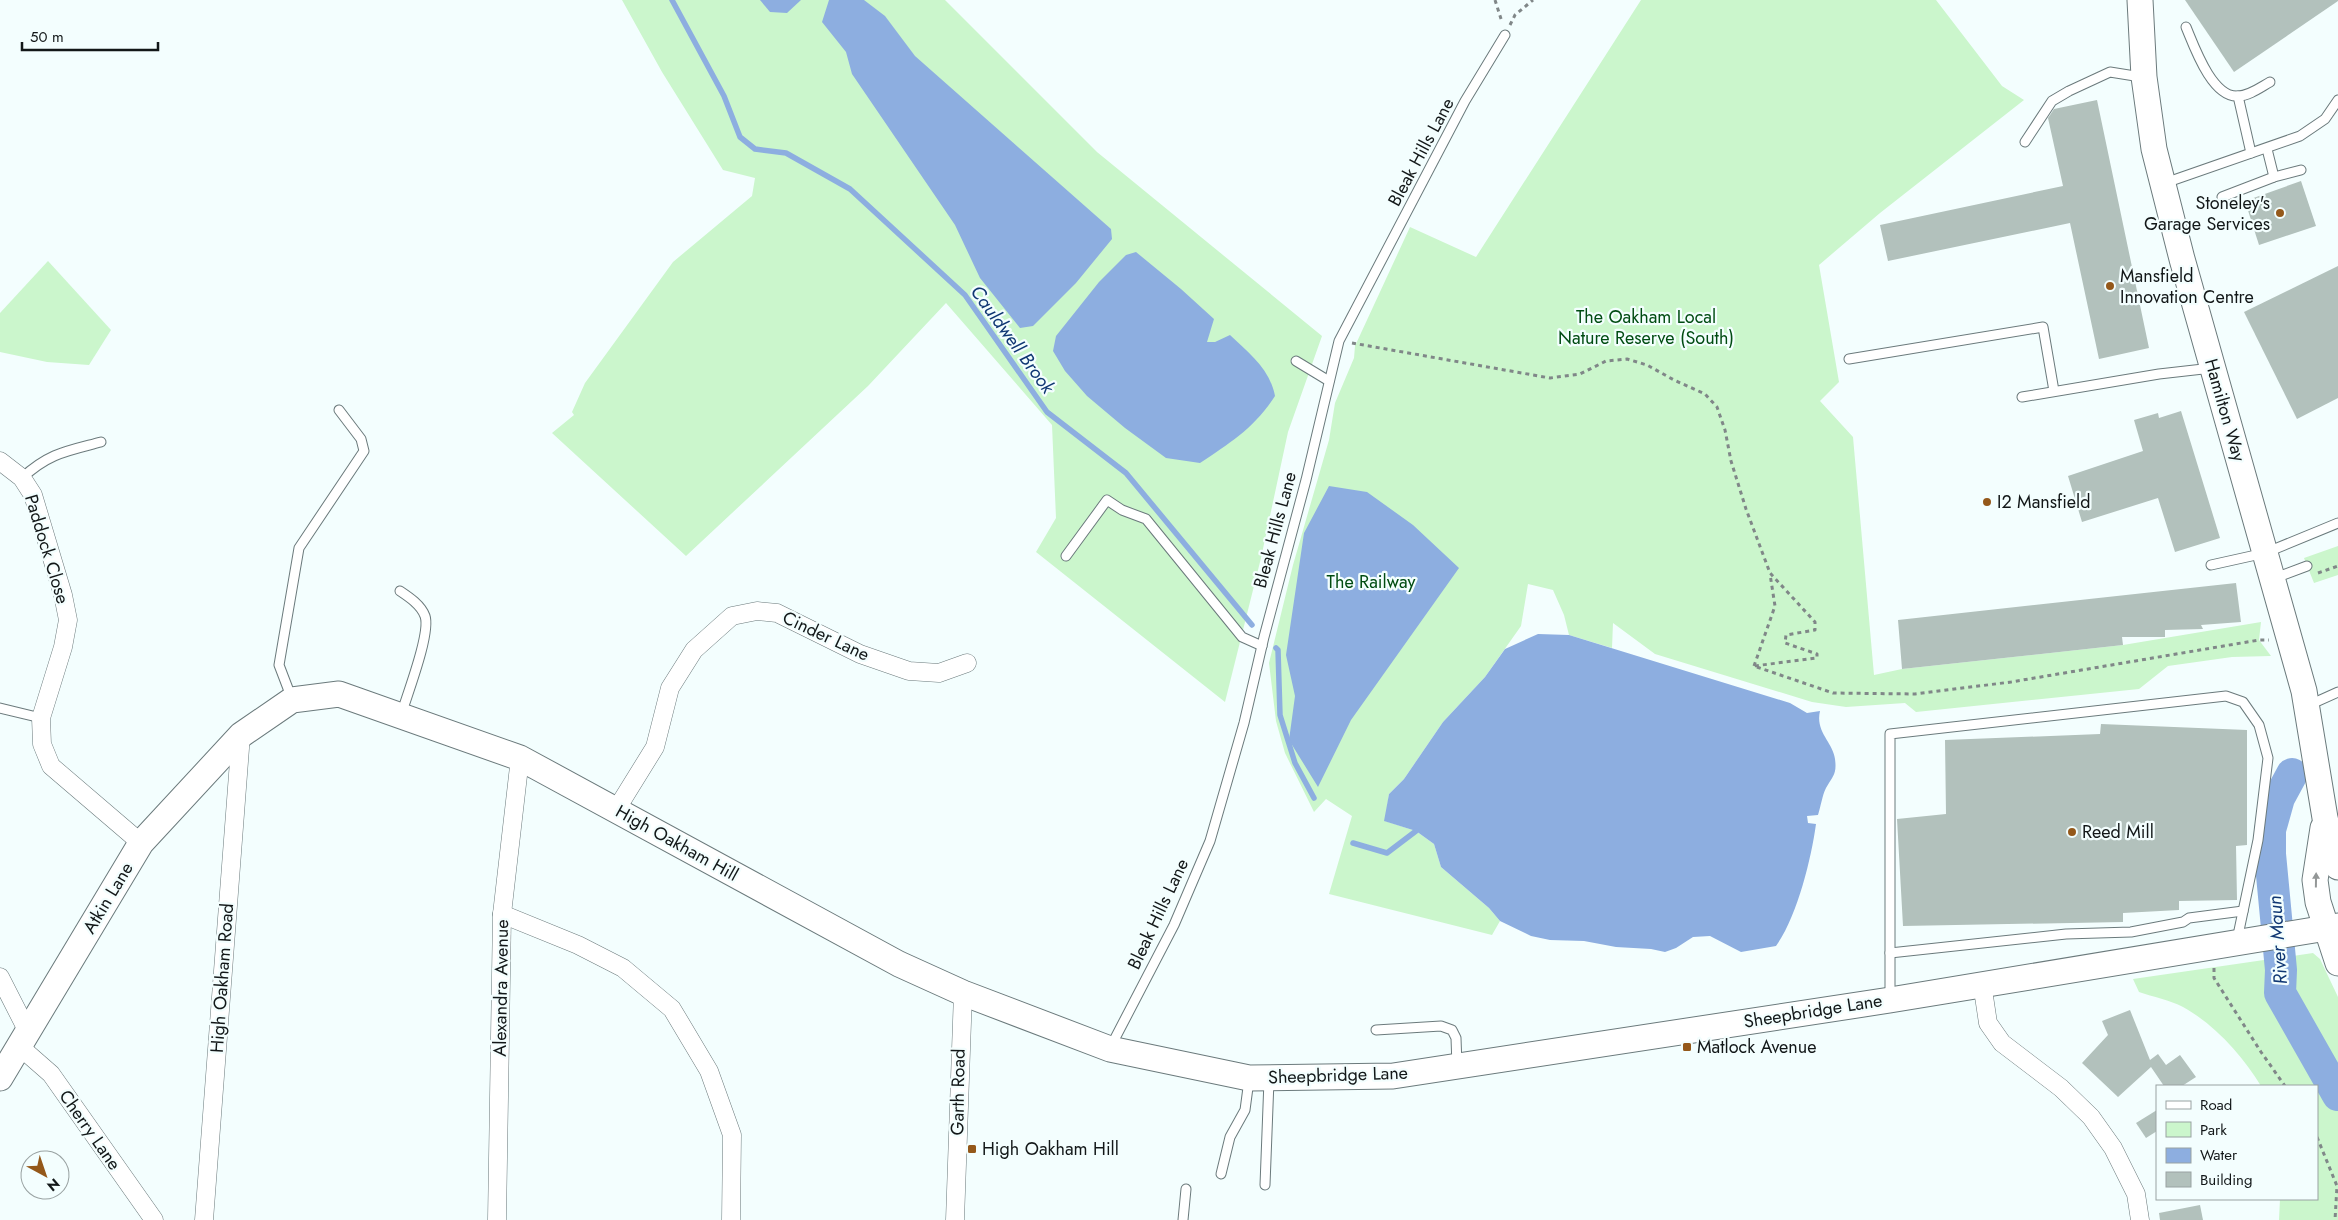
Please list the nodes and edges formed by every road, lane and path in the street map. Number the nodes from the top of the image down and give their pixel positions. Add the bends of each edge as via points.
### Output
1 (1495, 0) edge
2 (1533, 0) edge
3 (2140, 0) edge
4 (2186, 28) dead end
5 (1506, 35) junction
6 (2144, 77) junction
7 (2270, 82) dead end
8 (2238, 96) junction
9 (2338, 100) edge
10 (2025, 142) dead end
11 (2267, 149) junction
12 (2251, 153) junction
13 (2301, 170) dead end
14 (2274, 177) junction
15 (2162, 184) junction
16 (2222, 197) dead end
17 (1339, 341) junction
18 (1849, 359) dead end
19 (1296, 361) dead end
20 (2213, 368) junction
21 (1329, 380) junction
22 (2054, 391) junction
23 (2022, 397) dead end
24 (339, 410) dead end
25 (101, 442) dead end
26 (0, 461) edge
27 (22, 478) junction
28 (2338, 523) edge
29 (2265, 554) junction
30 (1066, 556) dead end
31 (2211, 565) dead end
32 (2307, 566) dead end
33 (1770, 573) junction
34 (2272, 579) junction
35 (400, 591) dead end
36 (2290, 642) junction
37 (1262, 646) junction
38 (967, 664) dead end
39 (1754, 666) junction
40 (2338, 692) edge
41 (292, 700) junction
42 (2307, 706) junction
43 (0, 708) edge
44 (401, 715) junction
45 (41, 718) junction
46 (241, 735) junction
47 (520, 758) junction
48 (616, 810) junction
49 (2325, 818) junction
50 (141, 843) junction
51 (2338, 867) edge
52 (2243, 911) junction
53 (502, 914) junction
54 (2332, 926) edge
55 (2237, 941) junction
56 (1890, 953) junction
57 (2338, 963) edge
58 (0, 976) edge
59 (1982, 983) junction
60 (963, 993) junction
61 (1890, 1000) junction
62 (1376, 1030) dead end
63 (24, 1039) junction
64 (1110, 1049) junction
65 (1457, 1066) junction
66 (0, 1078) edge
67 (1259, 1078) junction
68 (2284, 1085) edge
69 (2318, 1139) edge
70 (1221, 1174) dead end
71 (1265, 1185) dead end
72 (1186, 1190) dead end
73 (154, 1220) edge
74 (204, 1220) edge
75 (497, 1220) edge
76 (731, 1220) edge
77 (955, 1220) edge
78 (1183, 1220) edge
79 (2140, 1220) edge
80 (2335, 1220) edge

1 - 5 path
2 - 5 path via 1515,15
3 - 6 street, Hamilton Way
4 - 8 lane via 2216,86 2227,95
5 - 17 lane, Bleak Hills Lane via 1465,101
6 - 10 lane via 2110,72 2052,101
6 - 15 street, Hamilton Way
7 - 8 lane
8 - 12 lane
9 - 11 lane via 2325,119 2300,136
11 - 12 lane
11 - 14 lane
12 - 15 lane
13 - 14 lane
14 - 16 lane
15 - 20 street, Hamilton Way
17 - 21 lane, Bleak Hills Lane
17 - 33 path via 1550,378 1580,374 1606,361 1627,359 1647,365 1705,394 1717,407 1723,422 1746,510
18 - 22 lane via 2043,327
19 - 21 lane
20 - 22 lane
20 - 29 street, Hamilton Way
21 - 37 lane, Bleak Hills Lane
22 - 23 lane
24 - 41 lane via 361,439 364,451 299,548 279,665
25 - 27 lane via 50,456
26 - 27 street, Paddock Close
27 - 45 street, Paddock Close via 33,494 68,620 64,647
28 - 29 lane
29 - 31 lane
29 - 34 street, Hamilton Way
30 - 37 lane via 1107,500 1146,519 1242,637
32 - 34 lane
33 - 39 path via 1775,606
33 - 39 path via 1815,622 1814,630 1786,635 1786,643 1817,654 1817,658
34 - 36 street, Hamilton Way
35 - 44 lane via 418,606 426,618 424,640
36 - 39 path via 2259,640 2011,682 1916,694 1833,693
36 - 42 street, Hamilton Way
37 - 64 lane, Bleak Hills Lane via 1244,724 1210,842 1174,925
38 - 48 street, Cinder Lane via 939,673 909,671 860,654 777,613 758,611 732,616 694,650 670,688 656,747
40 - 42 lane
41 - 44 street, High Oakham Hill via 339,694
41 - 46 street, High Oakham Hill
42 - 49 street, Hamilton Way
43 - 45 lane
44 - 47 street, High Oakham Hill
45 - 50 street, Paddock Close via 42,744 51,766
46 - 50 street, Atkin Lane
46 - 74 street, High Oakham Road
47 - 48 street, High Oakham Hill
47 - 53 street, Alexandra Avenue
48 - 60 street, High Oakham Hill via 899,964
49 - 51 street, Hamilton Way
54 -> 49 street, Hamilton Way via 2318,902 2315,880
50 - 63 street, Atkin Lane
52 - 55 lane
52 - 56 lane via 2189,918 2131,932 2066,934
52 - 56 lane via 2258,840 2268,758 2260,725 2243,702 2226,696 1890,734
53 - 75 street, Alexandra Avenue
53 - 76 street via 578,945 623,968 672,1009 709,1071 732,1135
54 - 55 street, Sheepbridge Lane
54 - 57 street, Hamilton Way
55 - 59 street, Sheepbridge Lane
55 - 68 path via 2214,978
56 - 61 lane
58 - 63 street
59 - 61 street, Sheepbridge Lane
59 - 79 street via 1988,1023 2002,1043 2061,1088 2091,1117 2113,1148 2136,1194
60 - 64 street, High Oakham Hill
60 - 77 street, Garth Road
61 - 65 street, Sheepbridge Lane
62 - 65 lane via 1442,1026 1452,1030 1456,1038
63 - 66 street, Atkin Lane
63 - 73 street, Cherry Lane
64 - 67 street, Sheepbridge Lane
65 - 67 street, Sheepbridge Lane via 1393,1076
67 - 70 lane via 1230,1138
67 - 71 lane
69 - 80 path via 2337,1186
72 - 78 lane

